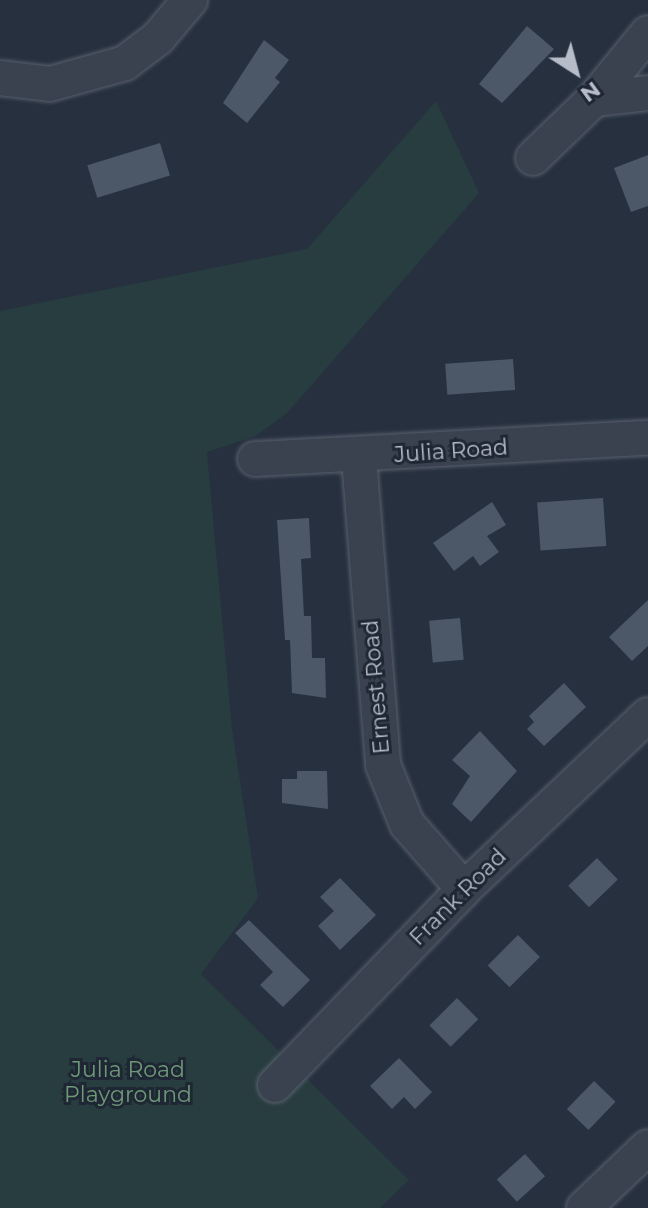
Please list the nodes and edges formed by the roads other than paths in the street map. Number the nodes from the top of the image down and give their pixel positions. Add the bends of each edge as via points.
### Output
1 (190, 0) edge
2 (648, 33) edge
3 (0, 78) edge
4 (648, 93) edge
5 (594, 99) junction
6 (533, 158) dead end
7 (648, 438) edge
8 (359, 458) junction
9 (255, 459) dead end
10 (648, 715) edge
11 (464, 889) junction
12 (275, 1085) dead end
13 (648, 1147) edge
14 (584, 1208) edge

1 - 3 street via 158,38 125,63 50,84
2 - 5 street
4 - 5 street
5 - 6 street
7 - 8 street, Julia Road
8 - 9 street, Julia Road
8 - 11 street, Ernest Road via 383,765 407,824
10 - 11 street, Frank Road
11 - 12 street, Frank Road
13 - 14 street

